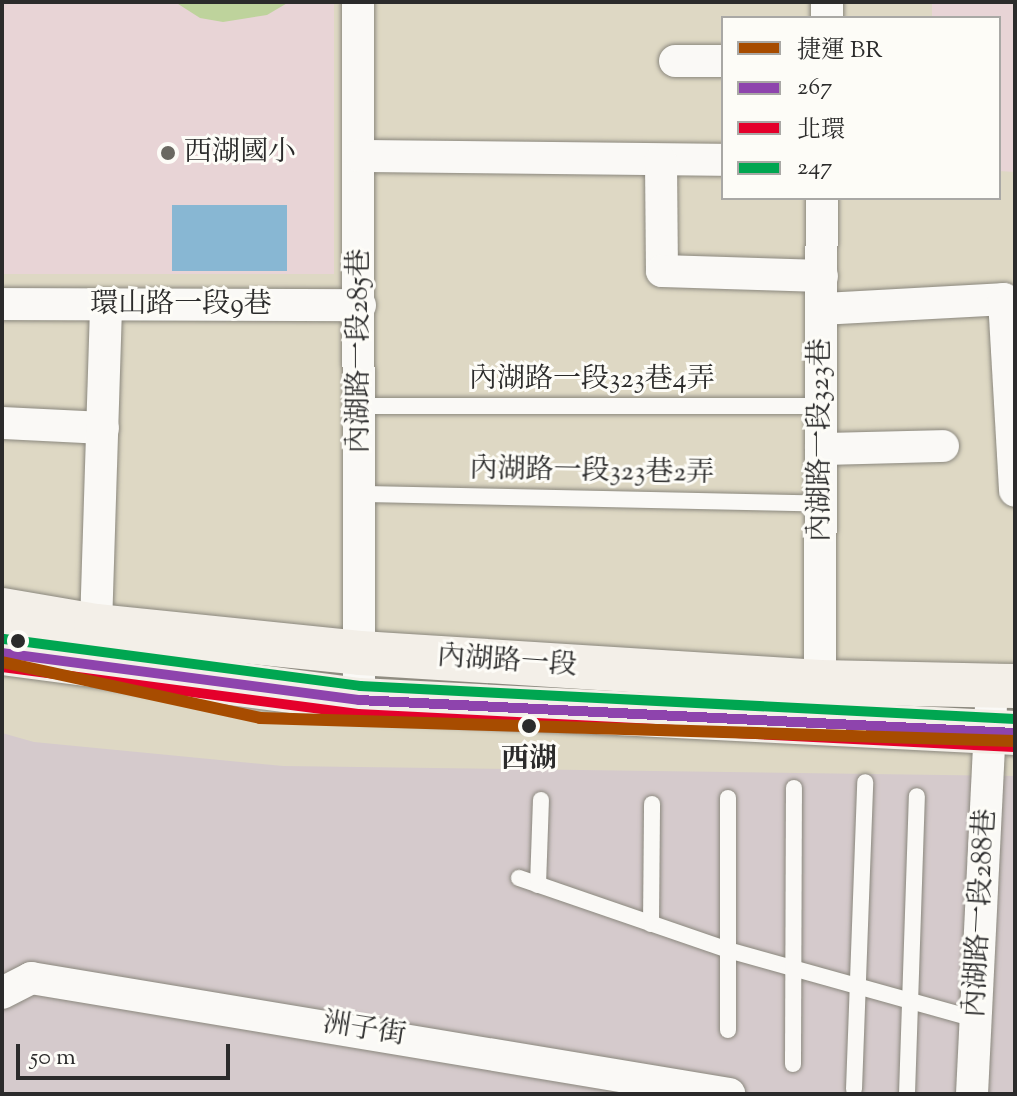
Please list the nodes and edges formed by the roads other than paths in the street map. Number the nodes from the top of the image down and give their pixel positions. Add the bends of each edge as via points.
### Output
1 (358, 2) edge
2 (675, 61) dead end
3 (721, 61) edge
4 (359, 156) junction
5 (721, 160) edge
6 (661, 161) junction
7 (822, 200) edge
8 (822, 276) junction
9 (2, 304) edge
10 (106, 305) junction
11 (360, 305) junction
12 (822, 309) junction
13 (361, 406) junction
14 (823, 406) junction
15 (2, 423) edge
16 (103, 428) junction
17 (943, 446) dead end
18 (821, 449) junction
19 (1015, 491) edge
20 (362, 494) junction
21 (821, 504) junction
22 (2, 610) edge
23 (96, 626) junction
24 (2, 653) edge
25 (360, 653) junction
26 (820, 682) junction
27 (1003, 686) edge
28 (359, 700) junction
29 (1002, 732) edge
30 (865, 782) dead end
31 (794, 788) dead end
32 (917, 796) dead end
33 (728, 798) dead end
34 (541, 800) dead end
35 (652, 804) dead end
36 (519, 878) dead end
37 (538, 885) junction
38 (651, 924) junction
39 (728, 950) junction
40 (793, 967) junction
41 (858, 987) junction
42 (2, 993) edge
43 (913, 1002) junction
44 (975, 1019) junction
45 (728, 1030) dead end
46 (793, 1064) dead end
47 (854, 1089) dead end
48 (729, 1094) edge
49 (907, 1094) edge
50 (972, 1094) edge

1 - 4 street, 內湖路一段285巷
2 - 3 street
4 - 6 street
4 - 11 street, 內湖路一段285巷
5 - 6 street
6 - 8 street via 662,271
7 - 8 street, 內湖路一段323巷
8 - 12 street, 內湖路一段323巷
9 - 10 street, 環山路一段9巷
10 - 11 street, 環山路一段9巷
10 - 16 street
11 - 13 street, 內湖路一段285巷
12 - 14 street, 內湖路一段323巷
12 - 19 street via 1004,299
13 - 14 lane, 內湖路一段323巷4弄
13 - 20 street, 內湖路一段285巷
14 - 18 street, 內湖路一段323巷
15 - 16 street
16 - 23 street
17 - 18 street
18 - 21 street, 內湖路一段323巷
20 - 21 lane, 內湖路一段323巷2弄
20 - 25 street, 內湖路一段285巷
21 - 26 street, 內湖路一段323巷
22 - 23 main road, 內湖路一段
23 - 25 main road, 內湖路一段
24 - 28 main road, 內湖路一段
25 - 26 main road, 內湖路一段
25 - 28 street, 內湖路一段285巷
26 - 27 main road, 內湖路一段
27 - 29 street, 內湖路一段288巷
28 - 29 main road, 內湖路一段
29 - 44 street, 內湖路一段288巷
30 - 41 lane
31 - 40 lane
32 - 43 lane
33 - 39 lane
34 - 37 lane
35 - 38 lane
36 - 37 lane
37 - 38 lane
38 - 39 lane
39 - 40 lane
39 - 45 lane
40 - 41 lane
40 - 46 lane
41 - 43 lane
41 - 47 lane
42 - 48 street, 洲子街 via 31,978
43 - 44 lane
43 - 49 lane
44 - 50 street, 內湖路一段288巷

